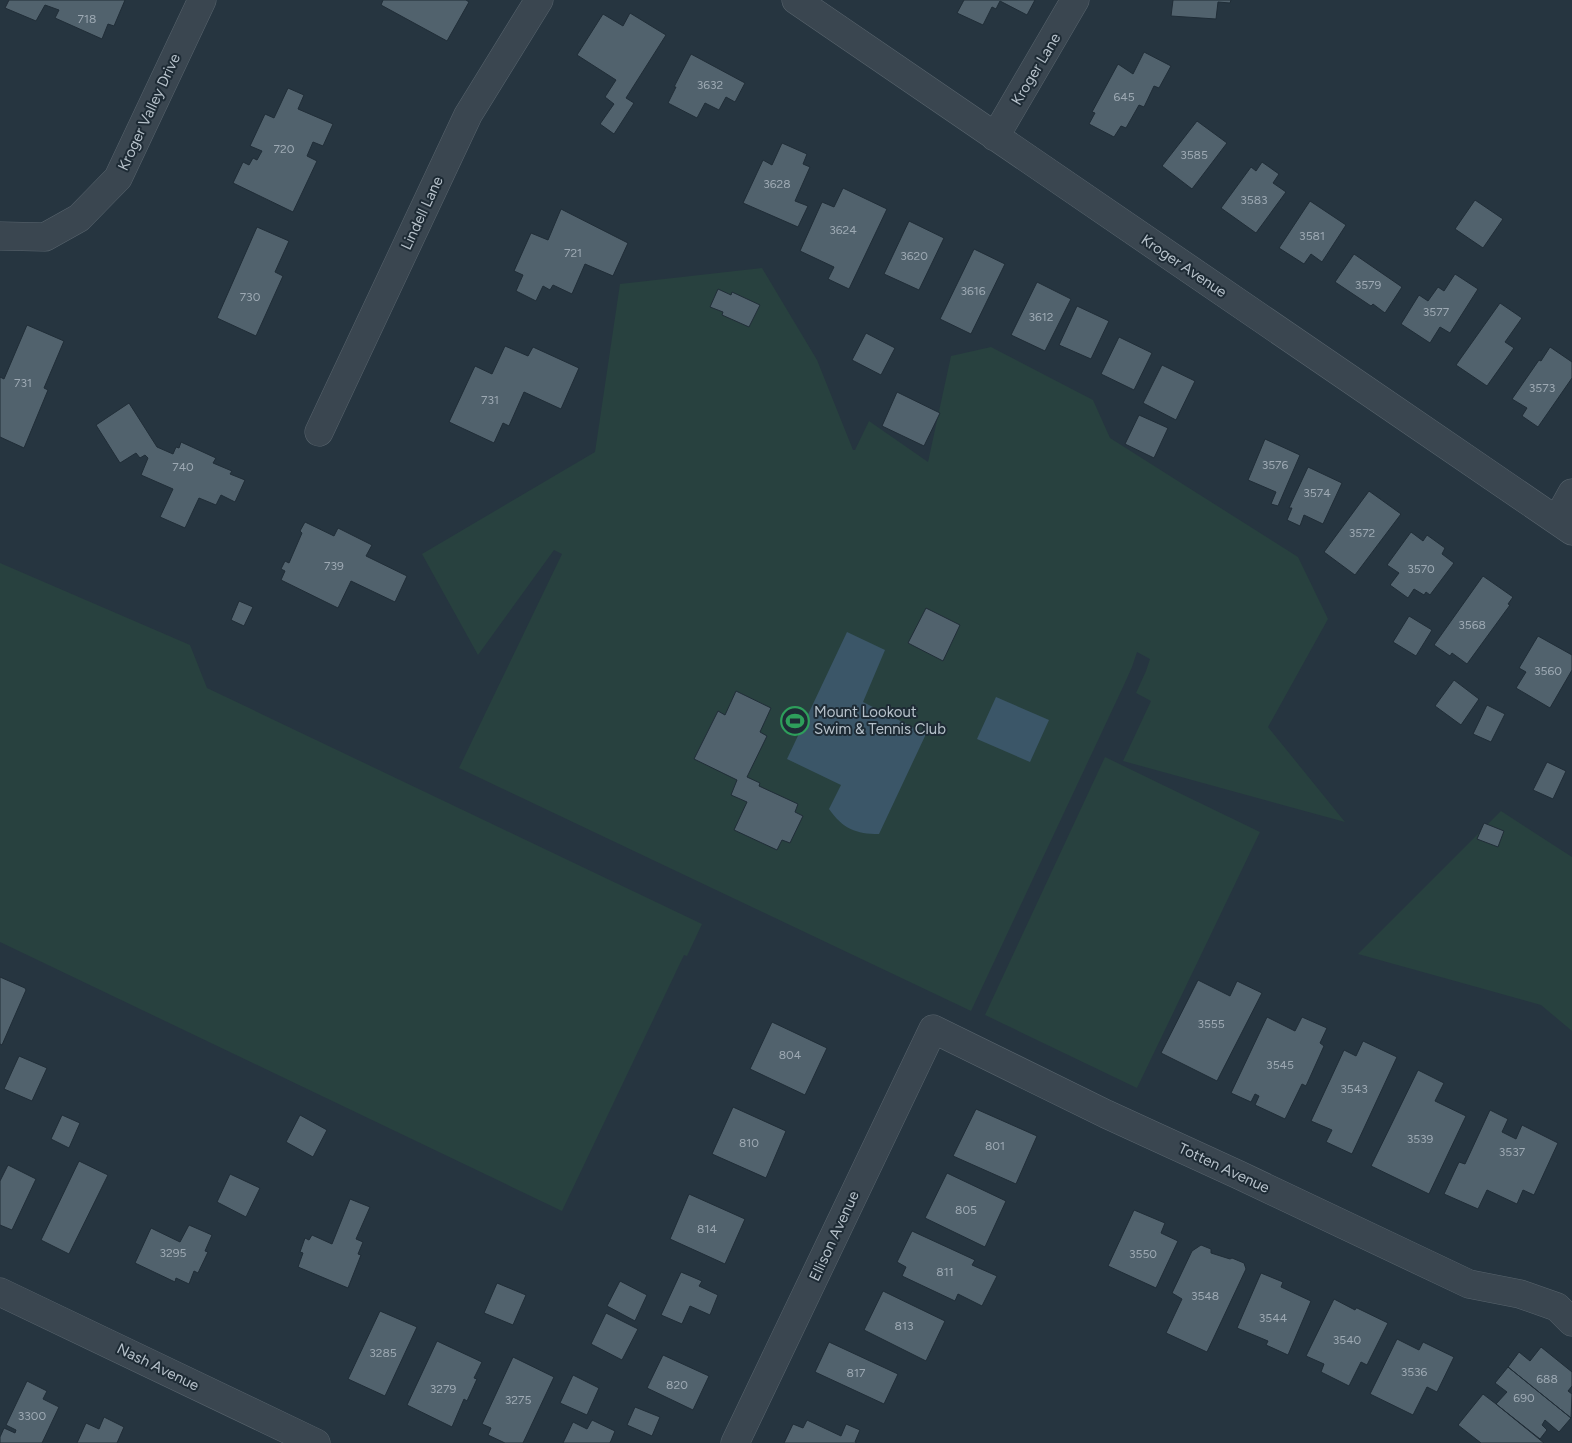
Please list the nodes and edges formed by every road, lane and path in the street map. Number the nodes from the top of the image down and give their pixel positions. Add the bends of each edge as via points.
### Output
1 (202, 0) edge
2 (539, 0) edge
3 (796, 0) edge
4 (1075, 0) edge
5 (995, 137) junction
6 (0, 236) edge
7 (319, 432) dead end
8 (1572, 493) edge
9 (1564, 525) edge
10 (933, 1029) joint
11 (0, 1292) edge
12 (1572, 1322) edge
13 (316, 1443) edge
14 (735, 1443) edge

1 - 6 street, Kroger Valley Drive via 118,178 79,218 45,236
2 - 7 street, Lindell Lane via 468,115
3 - 5 street, Kroger Avenue
4 - 5 street, Kroger Lane
5 - 9 street, Kroger Avenue
8 - 9 street
10 - 12 street, Totten Avenue via 1469,1284 1520,1294 1557,1307
10 - 14 street, Ellison Avenue
11 - 13 street, Nash Avenue

